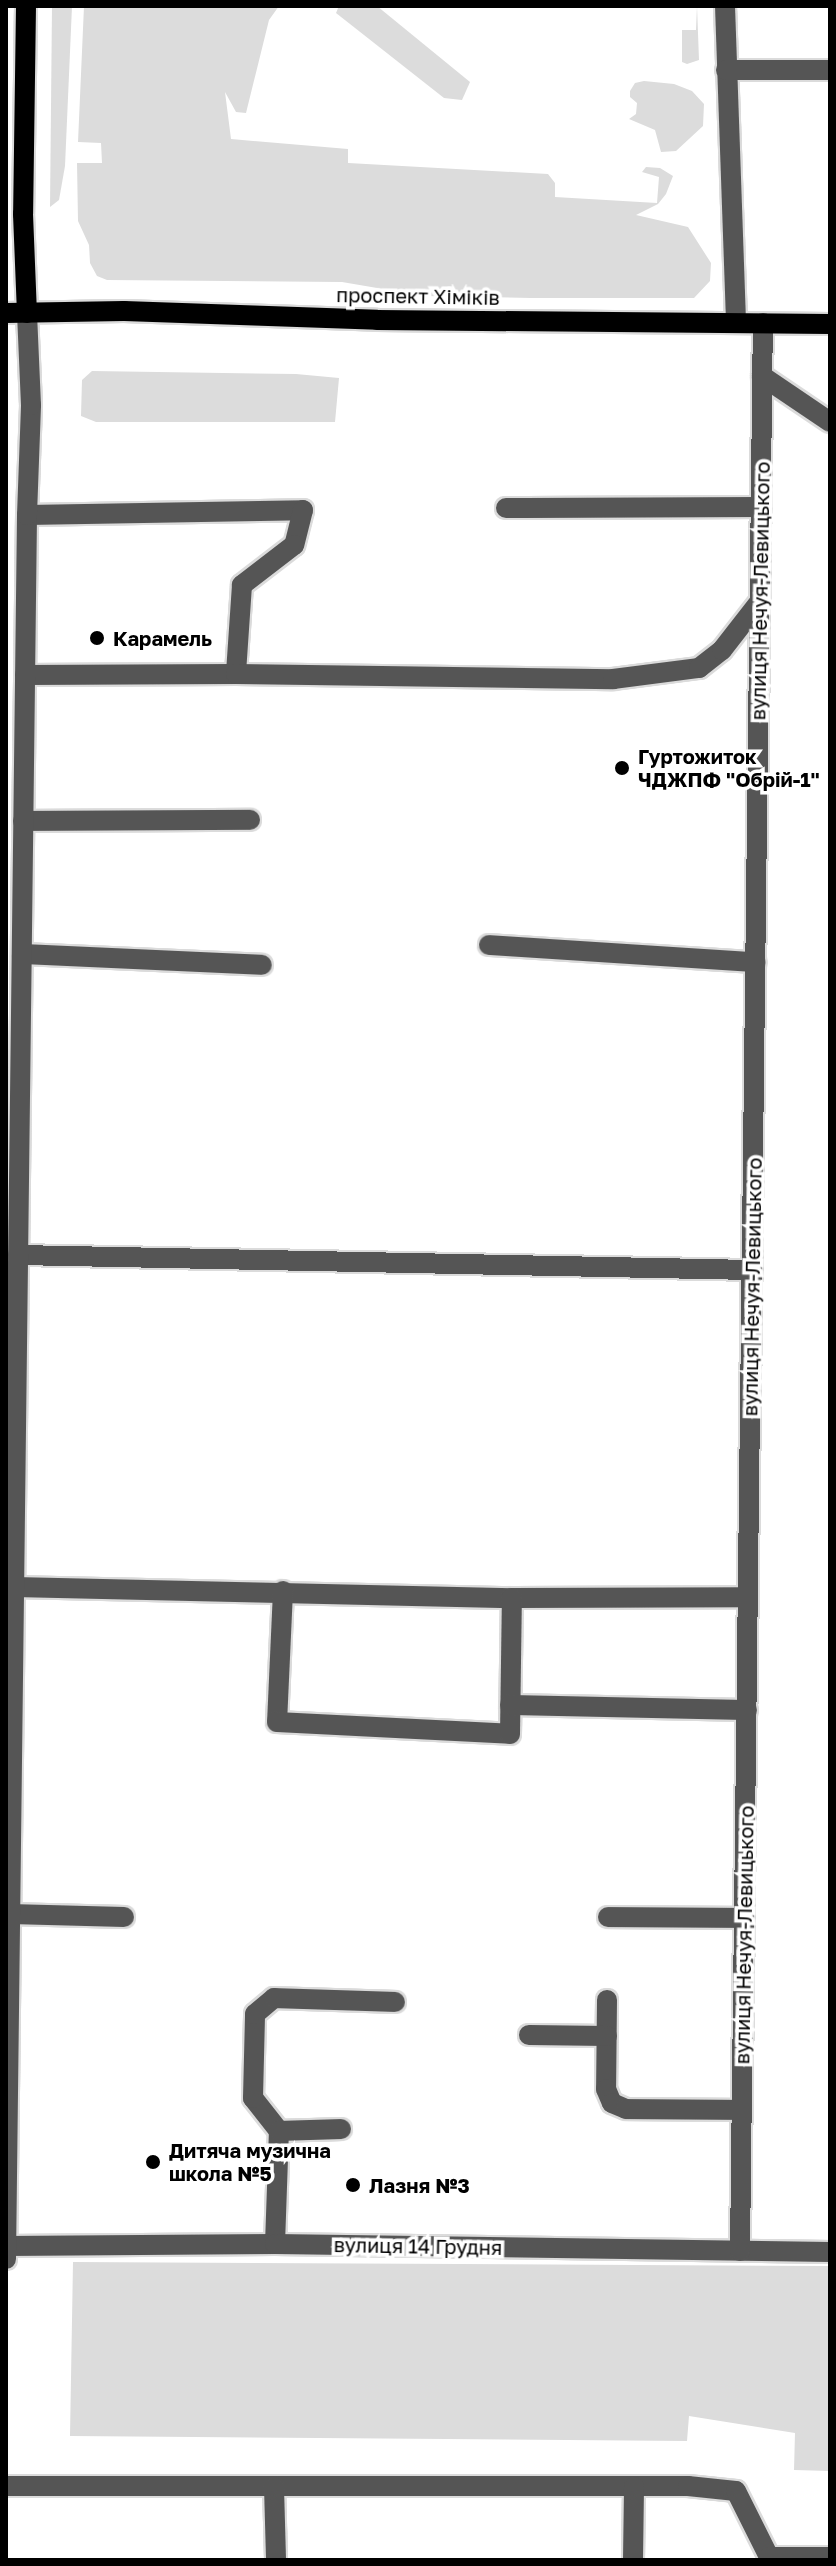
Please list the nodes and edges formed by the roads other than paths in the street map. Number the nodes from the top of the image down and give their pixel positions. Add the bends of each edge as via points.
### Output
1 (26, 6) edge
2 (725, 6) edge
3 (726, 70) junction
4 (830, 70) edge
5 (6, 313) edge
6 (27, 313) junction
7 (736, 323) junction
8 (763, 323) junction
9 (830, 324) edge
10 (762, 376) junction
11 (830, 422) edge
12 (761, 507) junction
13 (506, 508) dead end
14 (27, 515) junction
15 (760, 601) junction
16 (236, 674) junction
17 (25, 675) junction
18 (250, 820) dead end
19 (23, 821) junction
20 (489, 945) dead end
21 (22, 954) junction
22 (755, 962) junction
23 (262, 965) dead end
24 (14, 1244) edge
25 (752, 1270) junction
26 (14, 1587) junction
27 (283, 1591) junction
28 (748, 1597) junction
29 (512, 1598) junction
30 (510, 1705) junction
31 (747, 1710) junction
32 (9, 1743) edge
33 (10, 1914) junction
34 (124, 1917) dead end
35 (608, 1917) dead end
36 (744, 1918) junction
37 (607, 2000) dead end
38 (395, 2002) dead end
39 (529, 2035) dead end
40 (607, 2036) junction
41 (742, 2110) junction
42 (341, 2129) dead end
43 (279, 2131) junction
44 (275, 2244) junction
45 (6, 2246) edge
46 (740, 2251) junction
47 (830, 2252) edge
48 (6, 2259) edge
49 (6, 2486) edge
50 (274, 2487) junction
51 (634, 2487) junction
52 (830, 2557) edge
53 (276, 2560) edge
54 (633, 2560) edge

1 - 6 main road
2 - 3 street
3 - 4 street
3 - 7 street
5 - 6 main road, проспект Хіміків
6 - 7 main road, проспект Хіміків
6 - 14 street
7 - 8 main road, проспект Хіміків
8 - 9 main road, проспект Хіміків
8 - 10 street, вулиця Нечуя-Левицького
10 - 11 street
10 - 12 street, вулиця Нечуя-Левицького
12 - 13 street
12 - 15 street, вулиця Нечуя-Левицького
14 - 16 street via 303,510 294,545 242,585
14 - 17 street
15 - 16 street via 720,652 699,668 613,679
15 - 22 street, вулиця Нечуя-Левицького
16 - 17 street
17 - 19 street
18 - 19 street
19 - 21 street
20 - 22 street
21 - 23 street
21 - 24 street
22 - 25 street, вулиця Нечуя-Левицького
24 - 25 street
24 - 26 street
25 - 28 street, вулиця Нечуя-Левицького
26 - 27 street
26 - 32 street
27 - 29 street
27 - 30 street via 277,1722 510,1734
28 - 29 street
28 - 31 street, вулиця Нечуя-Левицького
29 - 30 street
30 - 31 street
31 - 36 street, вулиця Нечуя-Левицького
32 - 33 street
33 - 34 street
33 - 45 street
35 - 36 street
36 - 41 street, вулиця Нечуя-Левицького
37 - 40 street
38 - 43 street via 274,1998 255,2014 253,2098
39 - 40 street
40 - 41 street via 606,2089 618,2108
41 - 46 street, вулиця Нечуя-Левицького
42 - 43 street
43 - 44 street
44 - 45 street, вулиця 14 Грудня
44 - 46 street, вулиця 14 Грудня
45 - 48 street
46 - 47 street, вулиця 14 Грудня
49 - 50 street
50 - 51 street
50 - 53 street
51 - 52 street via 736,2491 769,2557
51 - 54 street

